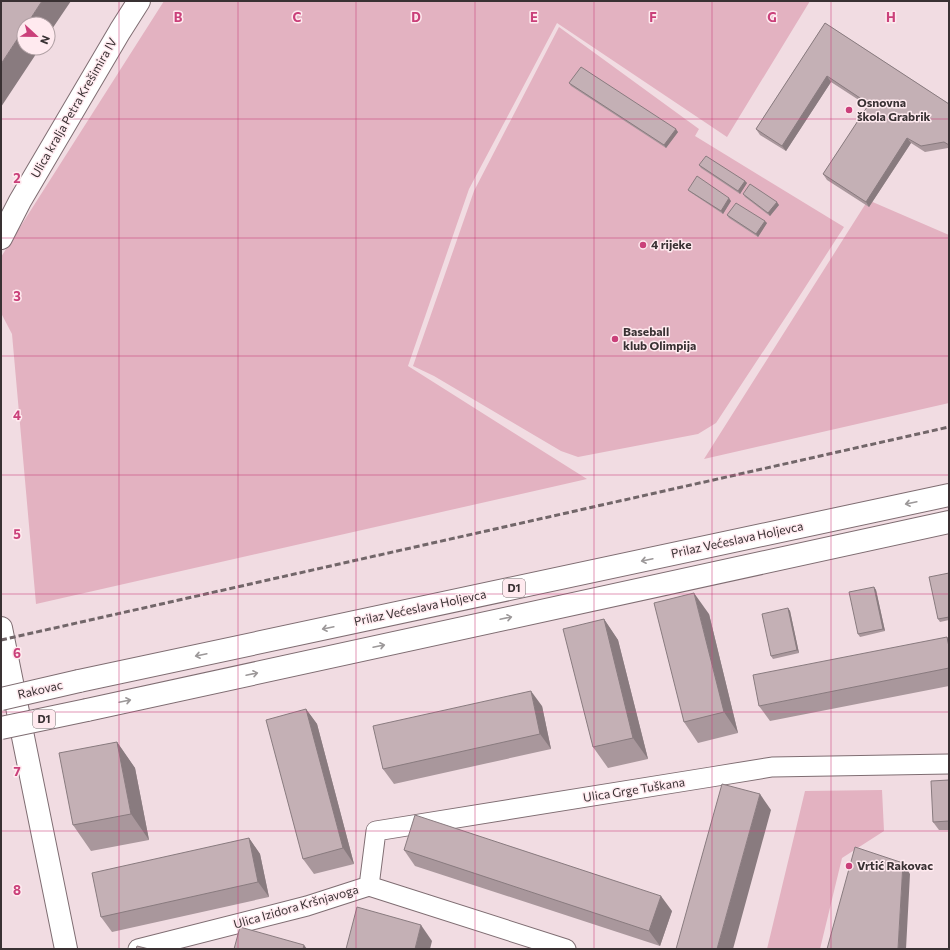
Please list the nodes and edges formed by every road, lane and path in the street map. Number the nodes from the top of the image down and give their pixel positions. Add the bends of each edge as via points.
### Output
1 (139, 1) edge
2 (1, 238) edge
3 (949, 495) edge
4 (949, 522) edge
5 (1, 628) edge
6 (79, 681) joint
7 (1, 699) edge
8 (1, 728) edge
9 (949, 764) edge
10 (369, 886) junction
11 (66, 949) edge
12 (138, 949) edge
13 (566, 949) edge

1 - 2 main road, Ulica kralja Petra Krešimira IV via 20,200
3 -> 6 main road, Prilaz Većeslava Holjevca / D1
8 -> 4 main road, D1, bridge
5 - 11 main road
6 - 7 main road, Rakovac / D1, bridge
9 - 10 street, Ulica Grge Tuškana via 772,767 376,831
10 - 12 street, Ulica Izidora Kršnjavoga via 307,906
10 - 13 street, Ulica Izidora Kršnjavoga

